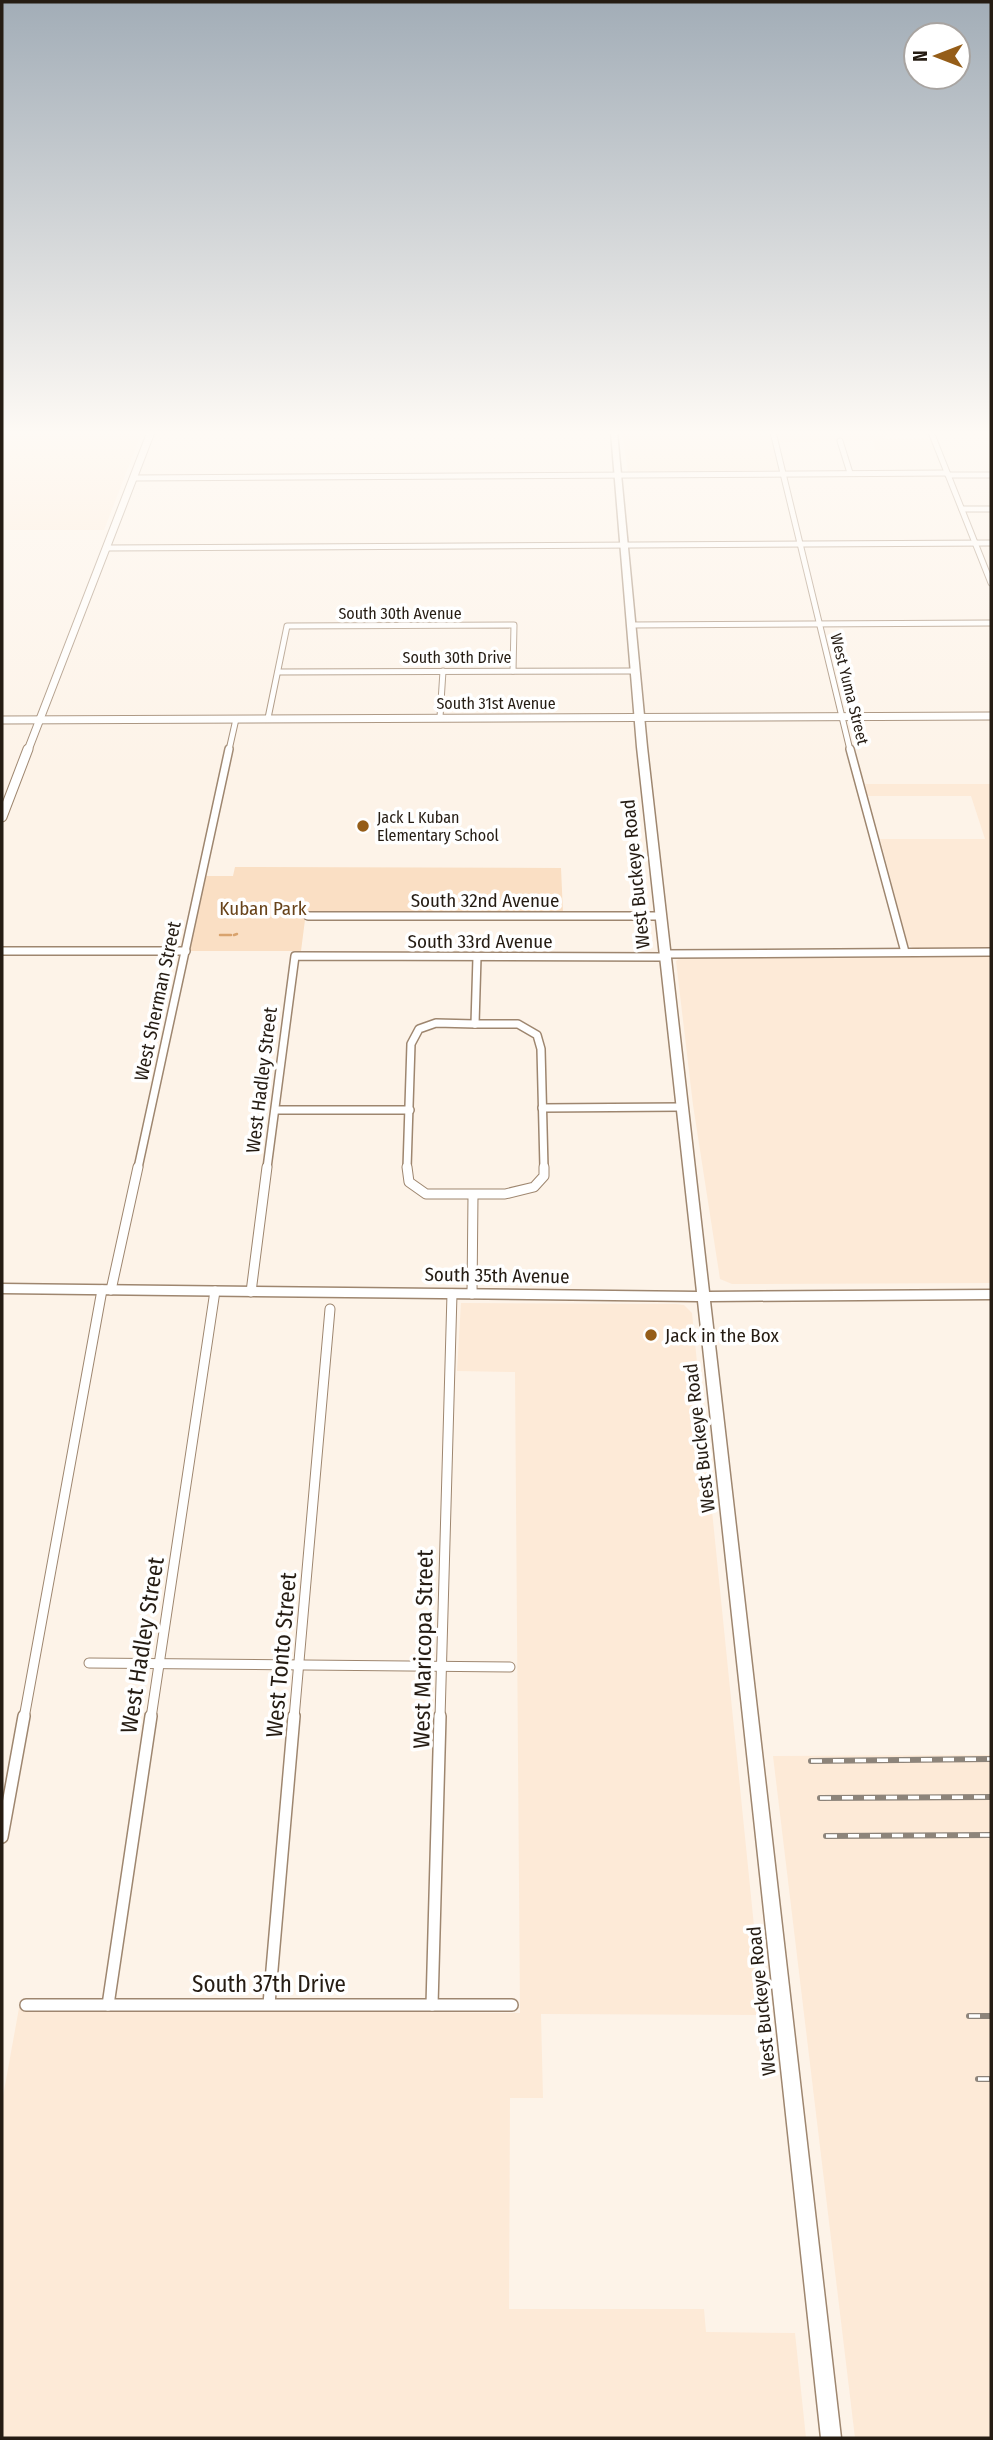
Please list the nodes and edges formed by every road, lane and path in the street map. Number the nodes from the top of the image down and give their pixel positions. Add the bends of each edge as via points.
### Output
1 (383, 546) edge
2 (624, 546) edge
3 (800, 546) edge
4 (976, 546) edge
5 (107, 548) joint
6 (991, 583) edge
7 (991, 623) edge
8 (820, 624) junction
9 (631, 625) junction
10 (278, 671) junction
11 (443, 671) junction
12 (513, 671) junction
13 (635, 671) junction
14 (991, 716) edge
15 (440, 717) junction
16 (639, 717) junction
17 (841, 717) junction
18 (268, 718) junction
19 (236, 719) junction
20 (2, 720) edge
21 (40, 720) junction
22 (2, 817) edge
23 (308, 916) dead end
24 (661, 916) junction
25 (2, 951) edge
26 (186, 951) junction
27 (905, 952) junction
28 (991, 952) edge
29 (665, 955) junction
30 (295, 956) joint
31 (477, 957) junction
32 (475, 1024) junction
33 (682, 1107) junction
34 (542, 1108) junction
35 (276, 1110) junction
36 (410, 1110) junction
37 (472, 1196) junction
38 (2, 1289) edge
39 (106, 1290) junction
40 (215, 1291) junction
41 (251, 1292) junction
42 (452, 1294) junction
43 (472, 1294) junction
44 (991, 1294) edge
45 (704, 1297) junction
46 (330, 1308) dead end
47 (89, 1663) dead end
48 (158, 1663) junction
49 (299, 1664) junction
50 (442, 1666) junction
51 (510, 1667) dead end
52 (3, 1829) edge
53 (269, 2004) junction
54 (108, 2005) junction
55 (432, 2005) junction
56 (512, 2005) dead end
57 (26, 2006) dead end
58 (831, 2438) edge

1 - 5 street
2 - 9 main road, West Buckeye Road
3 - 8 street, West Yuma Street
4 - 6 street
5 - 21 street
7 - 8 street
8 - 9 street
8 - 17 street, West Yuma Street
9 - 13 main road, West Buckeye Road
10 - 11 street, South 30th Drive
10 - 12 street, South 30th Avenue via 287,626 514,625
10 - 18 street
11 - 12 street, South 30th Drive
11 - 15 street
12 - 13 street, South 30th Drive
13 - 16 main road, West Buckeye Road
14 - 17 street, South 31st Avenue
15 - 16 street, South 31st Avenue
15 - 18 street, South 31st Avenue
16 - 17 street, South 31st Avenue
16 - 24 main road, West Buckeye Road
17 - 27 street, West Yuma Street
18 - 19 street, South 31st Avenue
19 - 21 street, South 31st Avenue
19 - 26 street, West Sherman Street
20 - 21 street, South 31st Avenue
21 - 22 street
23 - 24 street, South 32nd Avenue
24 - 29 main road, West Buckeye Road
25 - 26 street
26 - 39 street, West Sherman Street
27 - 28 street, South 33rd Avenue
27 - 29 street, South 33rd Avenue
29 - 31 street, South 33rd Avenue
29 - 33 main road, West Buckeye Road
30 - 31 street, South 33rd Avenue
30 - 35 street, West Hadley Street
31 - 32 street
32 - 34 street via 518,1024 537,1035
32 - 36 street via 436,1023 419,1029 411,1044
33 - 34 street
33 - 45 main road, West Buckeye Road
34 - 37 street via 544,1176 534,1187
35 - 36 street
35 - 41 street, West Hadley Street
36 - 37 street via 409,1182 426,1194
37 - 43 street
38 - 39 main road, South 35th Avenue
39 - 40 main road, South 35th Avenue
39 - 52 street, West Sherman Street via 46,1583
40 - 41 main road, South 35th Avenue
40 - 48 street, West Hadley Street
41 - 42 main road, South 35th Avenue
42 - 43 main road, South 35th Avenue
42 - 50 street, West Maricopa Street
43 - 45 main road, South 35th Avenue
44 - 45 main road, South 35th Avenue
45 - 58 main road, West Buckeye Road
46 - 49 street, West Tonto Street
47 - 48 street
48 - 49 street
48 - 54 street, West Hadley Street
49 - 50 street
49 - 53 street, West Tonto Street
50 - 51 street
50 - 55 street, West Maricopa Street
53 - 54 street, South 37th Drive
53 - 55 street, South 37th Drive
54 - 57 street, South 37th Drive
55 - 56 street, South 37th Drive

